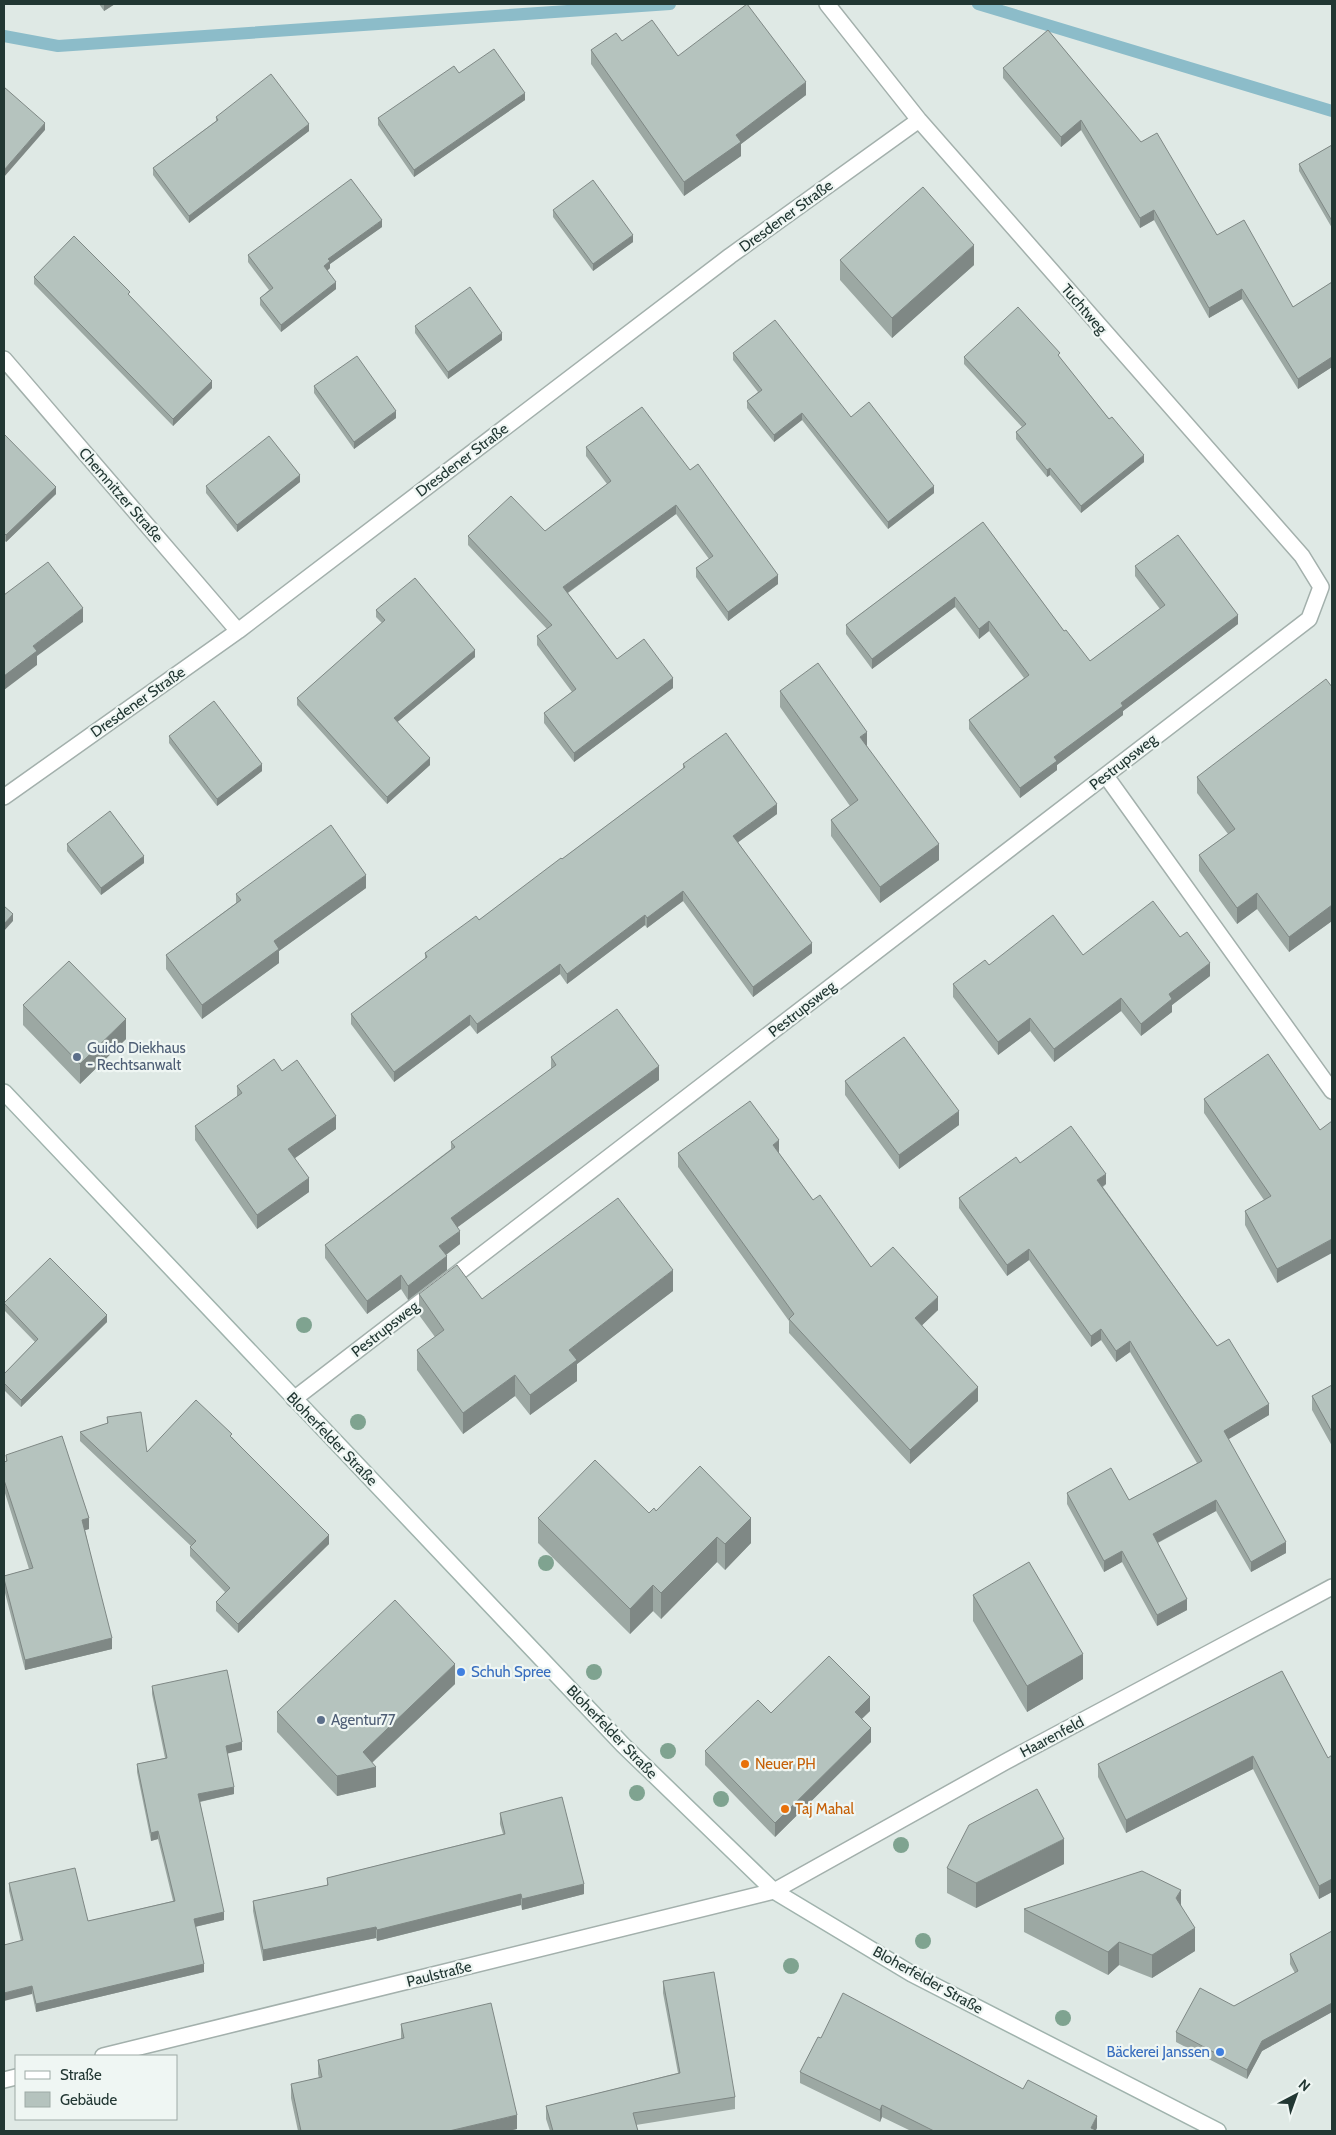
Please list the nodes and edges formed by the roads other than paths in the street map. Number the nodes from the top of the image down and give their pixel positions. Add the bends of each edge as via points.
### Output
1 (828, 4) edge
2 (919, 120) junction
3 (4, 359) edge
4 (1309, 619) joint
5 (238, 631) junction
6 (1106, 776) junction
7 (4, 797) edge
8 (1332, 1091) edge
9 (4, 1092) edge
10 (294, 1399) junction
11 (1332, 1587) edge
12 (774, 1891) junction
13 (106, 2055) edge
14 (1218, 2131) edge

1 - 2 street, Tuchtweg
2 - 4 street, Tuchtweg via 1302,556 1321,587
2 - 5 street, Dresdener Straße via 730,256
3 - 5 street, Chemnitzer Straße
4 - 6 street, Pestrupsweg
5 - 7 street, Dresdener Straße
6 - 8 street
6 - 10 street, Pestrupsweg
9 - 10 street, Bloherfelder Straße
10 - 12 street, Bloherfelder Straße via 623,1745
11 - 12 street, Haarenfeld via 1005,1762
12 - 13 street, Paulstraße
12 - 14 street, Bloherfelder Straße via 912,1974

